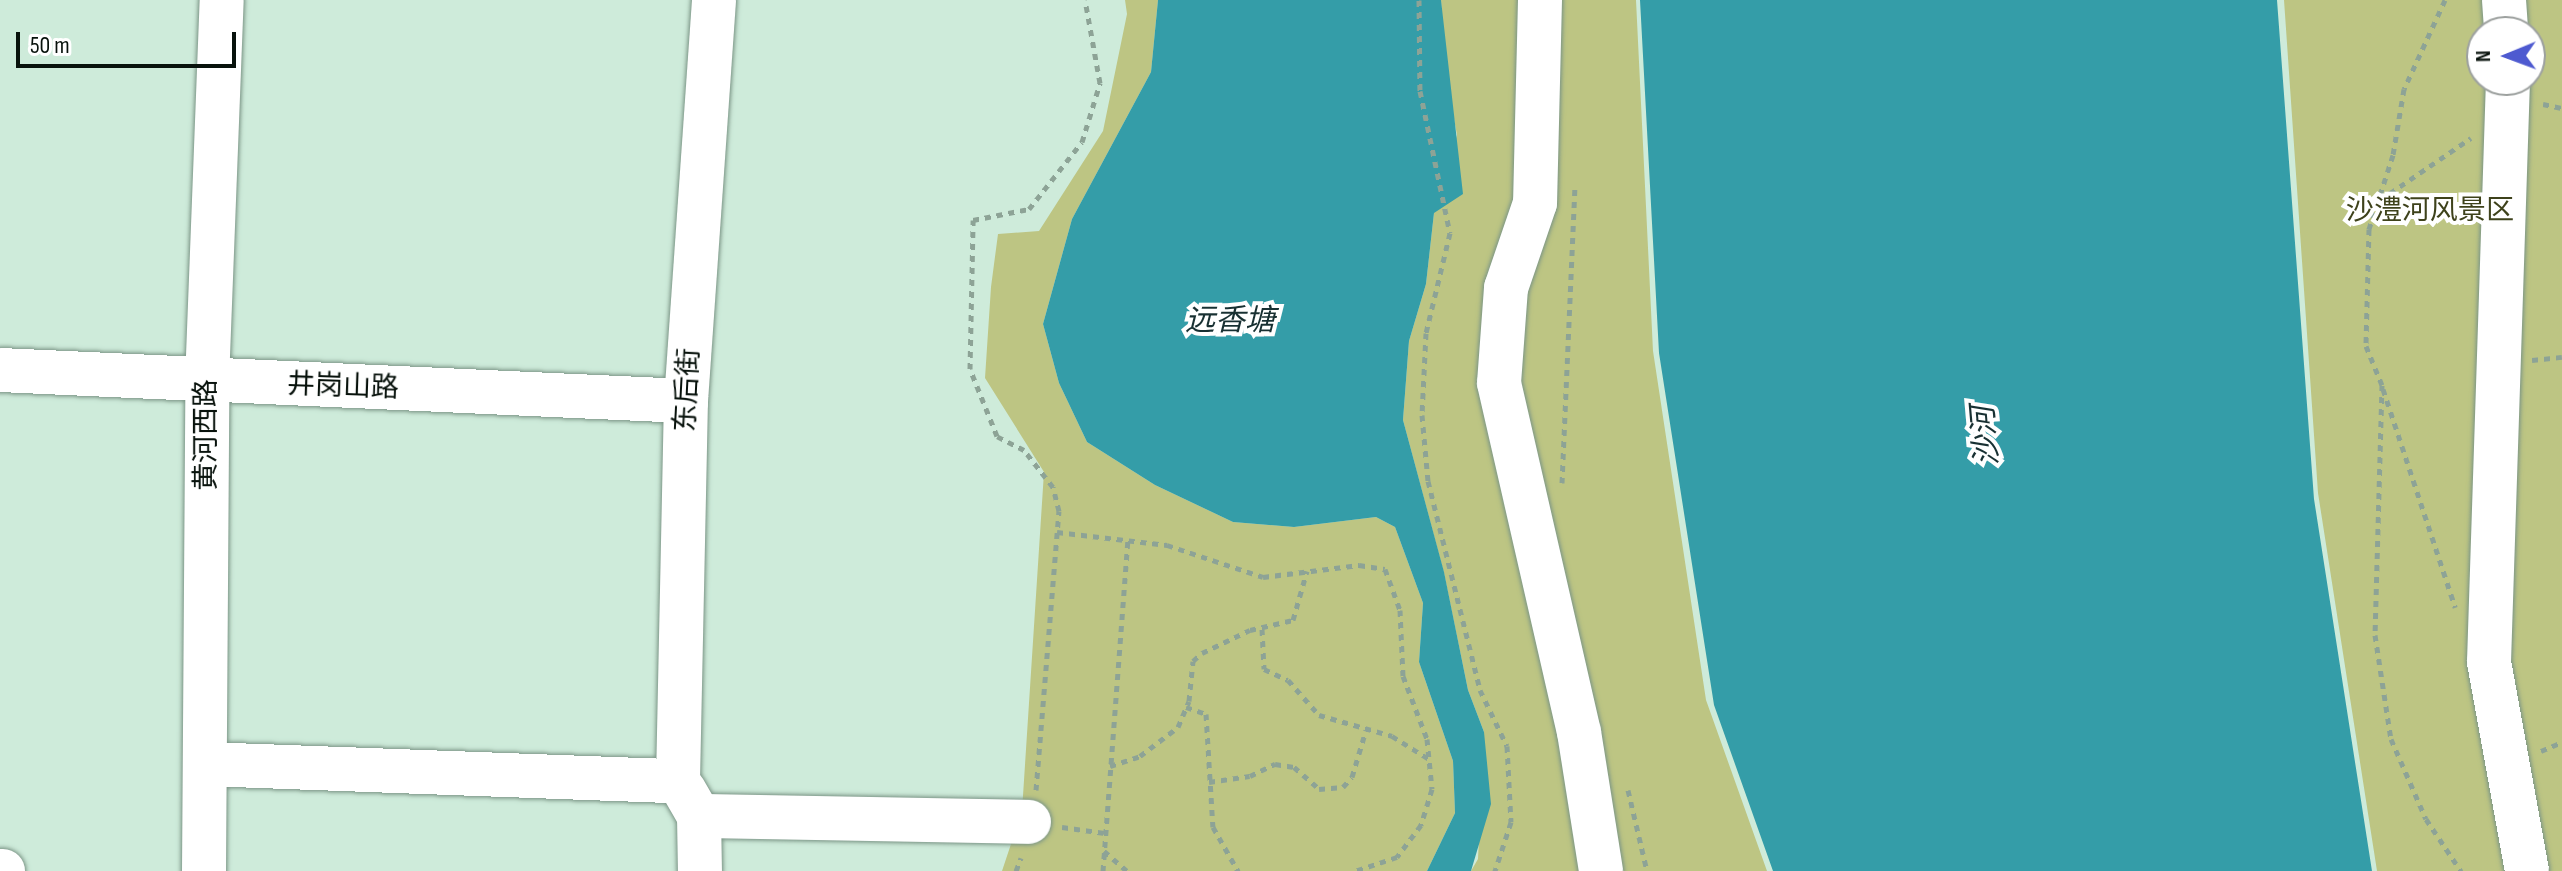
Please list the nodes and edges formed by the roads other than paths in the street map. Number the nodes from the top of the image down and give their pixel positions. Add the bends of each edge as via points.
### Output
1 (222, 0) edge
2 (714, 0) edge
3 (1540, 0) edge
4 (2507, 96) edge
5 (0, 370) edge
6 (207, 382) junction
7 (686, 401) junction
8 (205, 764) junction
9 (689, 799) junction
10 (1029, 822) road end
11 (204, 871) edge
12 (700, 871) edge
13 (1601, 871) edge
14 (2527, 871) edge

1 - 6 street, 黄河西路
2 - 7 street, 东后街
3 - 13 street via 1535,203 1506,288 1499,383 1579,732
4 - 14 street via 2489,662
5 - 6 street, 井岗山路
6 - 7 street, 井岗山路
6 - 8 street, 黄河西路
7 - 9 street, 东后街
8 - 9 street
8 - 11 street, 黄河西路
9 - 10 street
9 - 12 street, 东后街

